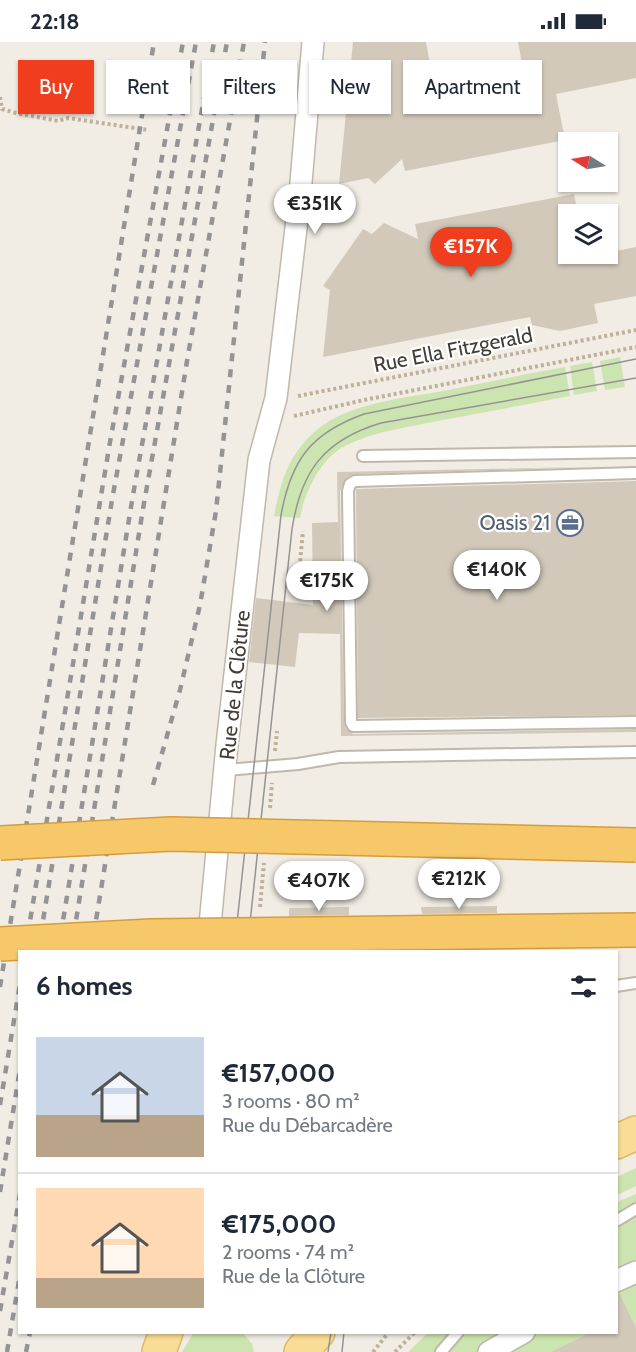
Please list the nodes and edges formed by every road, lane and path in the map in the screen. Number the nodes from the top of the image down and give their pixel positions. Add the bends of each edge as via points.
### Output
1 (313, 42) edge
2 (0, 97) edge
3 (148, 130) dead end
4 (636, 330) edge
5 (636, 347) edge
6 (276, 398) junction
7 (312, 412) dead end
8 (636, 452) edge
9 (363, 456) dead end
10 (636, 473) edge
11 (303, 531) dead end
12 (299, 573) dead end
13 (636, 722) edge
14 (636, 752) edge
15 (226, 770) junction
16 (0, 843) edge
17 (636, 845) edge
18 (636, 930) edge
19 (0, 944) edge
20 (207, 950) edge
21 (636, 983) edge
22 (618, 986) edge
23 (636, 1133) edge
24 (618, 1141) edge
25 (636, 1209) edge
26 (618, 1220) edge
27 (165, 1334) edge
28 (387, 1334) edge
29 (414, 1334) edge
30 (456, 1334) edge
31 (520, 1334) edge
32 (159, 1352) edge
33 (373, 1352) edge
34 (395, 1352) edge
35 (441, 1352) edge
36 (489, 1352) edge

1 - 6 street, Rue de la Clôture
2 - 3 path via 2,109 16,113
4 - 6 path, Rue Ella Fitzgerald
5 - 7 path
6 - 15 street, Rue de la Clôture via 259,460
8 - 9 lane
10 - 13 lane via 355,481 348,491 353,726
11 - 12 path
14 - 15 lane via 339,757
15 - 20 street, Rue de la Clôture
16 - 17 highway, bridge via 171,834
18 - 19 highway, bridge via 151,936
21 - 22 lane
23 - 24 main road
25 - 26 lane
27 - 32 main road
28 - 33 path
29 - 34 path
30 - 35 lane
31 - 36 street

